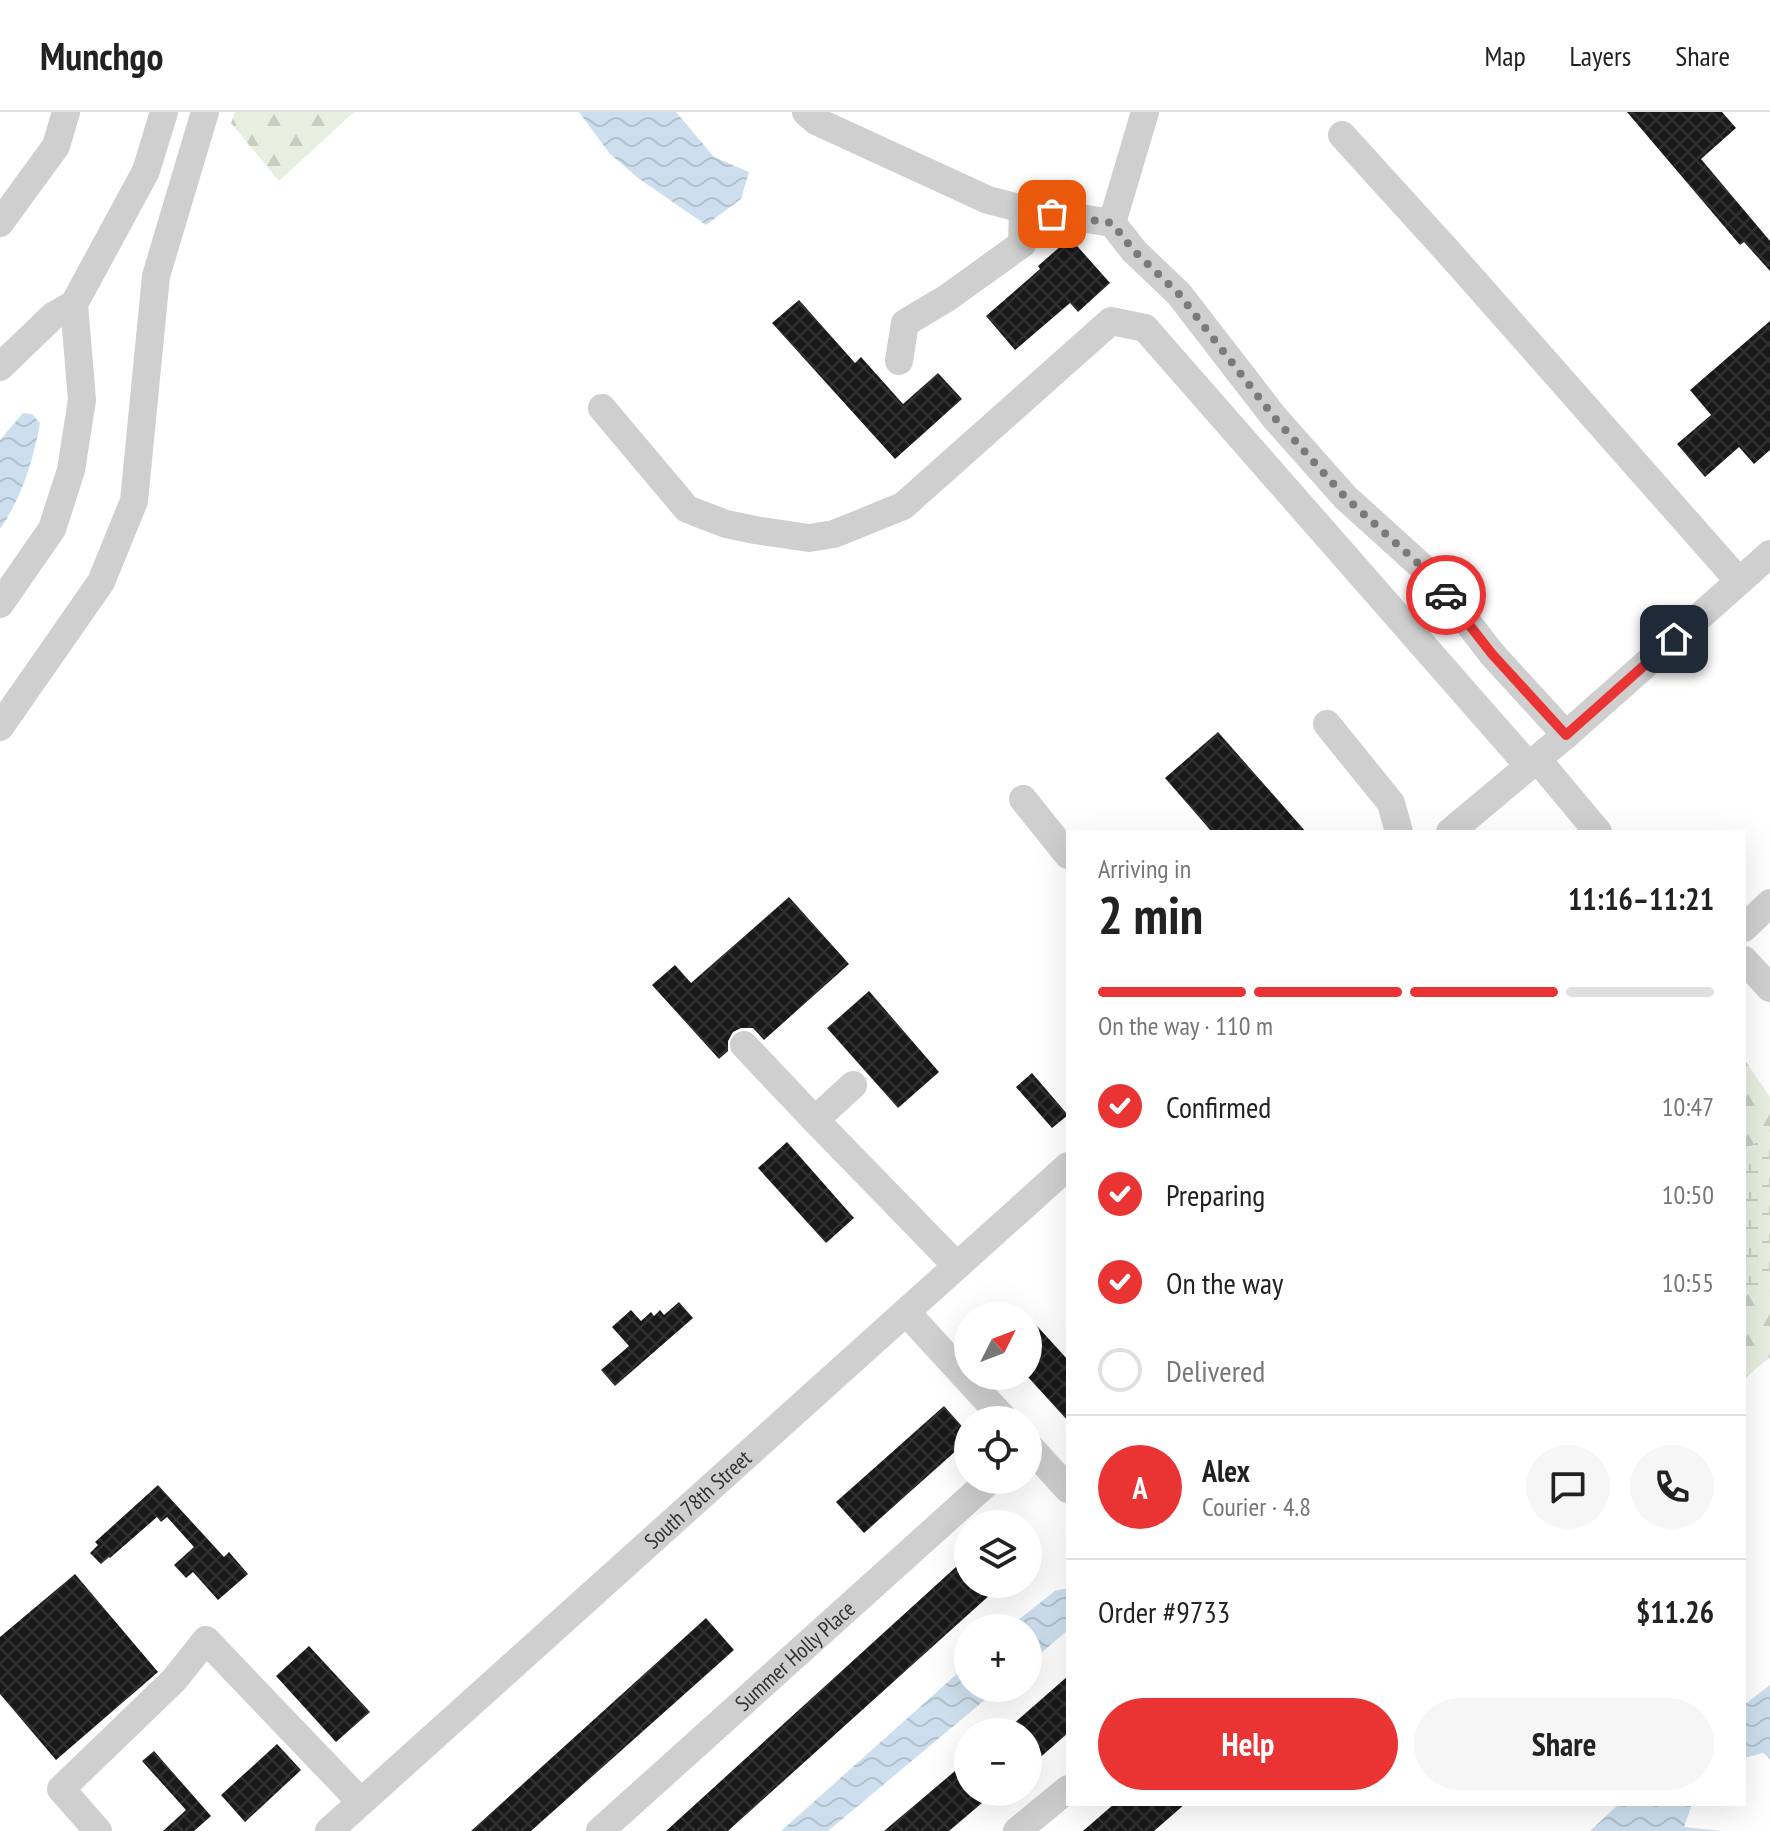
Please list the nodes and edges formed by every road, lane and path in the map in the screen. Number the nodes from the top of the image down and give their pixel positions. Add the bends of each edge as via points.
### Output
1 (66, 112) edge
2 (164, 112) edge
3 (205, 112) edge
4 (806, 112) edge
5 (1145, 112) edge
6 (1342, 135) dead end
7 (1023, 209) junction
8 (0, 223) edge
9 (1112, 223) junction
10 (74, 304) junction
11 (899, 361) dead end
12 (0, 367) edge
13 (602, 408) dead end
14 (1770, 554) edge
15 (1739, 581) junction
16 (0, 604) edge
17 (1327, 724) dead end
18 (0, 727) edge
19 (1566, 735) junction
20 (1533, 762) junction
21 (1023, 799) dead end
22 (1398, 830) edge
23 (1452, 830) edge
24 (1596, 830) edge
25 (1066, 853) edge
26 (1770, 903) edge
27 (1746, 926) edge
28 (1746, 962) edge
29 (1770, 988) edge
30 (744, 1045) dead end
31 (853, 1085) dead end
32 (815, 1120) junction
33 (1066, 1168) edge
34 (957, 1266) junction
35 (906, 1312) junction
36 (992, 1406) edge
37 (1042, 1461) edge
38 (1066, 1487) edge
39 (974, 1494) edge
40 (1066, 1791) edge
41 (361, 1802) junction
42 (98, 1831) edge
43 (329, 1831) edge
44 (600, 1831) edge
45 (1017, 1831) edge

1 - 8 street via 56,146
2 - 10 street via 146,171
3 - 18 street via 156,276 134,501 101,582
4 - 7 street via 988,200
5 - 9 street
6 - 15 street
7 - 9 street
7 - 11 street via 1022,244 905,323
9 - 19 street via 1179,294 1274,417 1345,497 1431,575 1492,654
10 - 12 street via 53,316
10 - 16 street via 82,400 71,470 52,529
13 - 20 street via 687,509 726,524 809,538 834,534 903,506 1111,321 1145,328
14 - 15 street
15 - 19 street
17 - 22 street via 1391,803
19 - 20 street
20 - 23 street
20 - 24 street
21 - 25 street
26 - 27 street
28 - 29 street
30 - 32 street
31 - 32 street
32 - 34 street
33 - 34 street, South 78th Street
34 - 35 street, South 78th Street
35 - 36 street
35 - 41 street, South 78th Street
37 - 38 street
39 - 44 street, Summer Holly Place
40 - 45 street
41 - 42 street via 206,1640 174,1680 61,1789
41 - 43 street, South 78th Street

